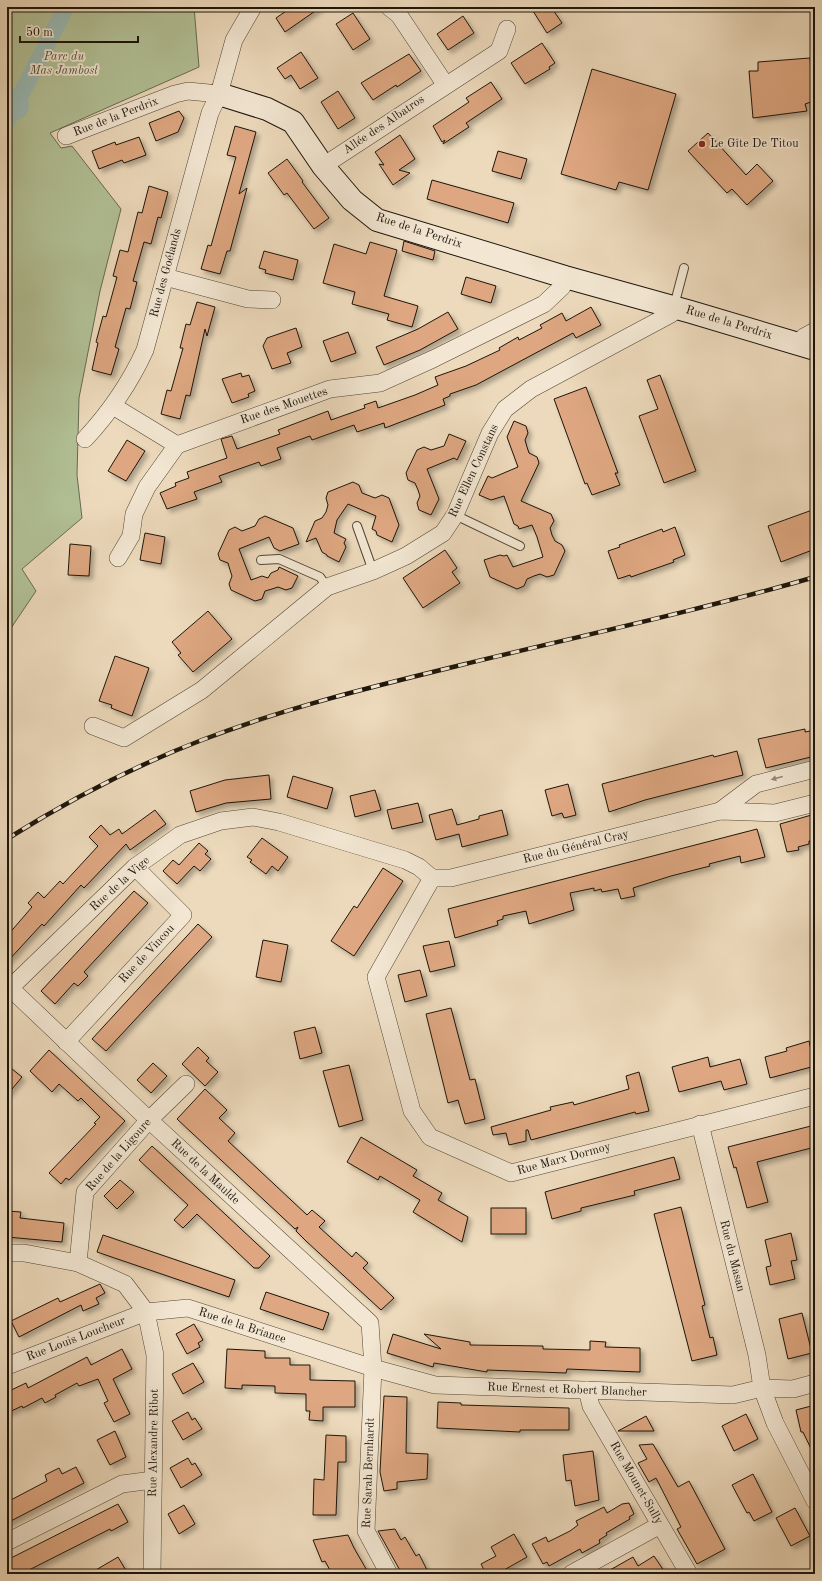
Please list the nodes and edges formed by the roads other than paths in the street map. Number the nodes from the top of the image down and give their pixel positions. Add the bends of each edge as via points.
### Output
1 (253, 7) edge
2 (389, 7) edge
3 (507, 30) dead end
4 (445, 84) junction
5 (219, 94) junction
6 (66, 136) dead end
7 (323, 166) junction
8 (684, 268) dead end
9 (165, 277) junction
10 (565, 277) junction
11 (272, 300) dead end
12 (674, 307) junction
13 (810, 341) edge
14 (113, 406) junction
15 (86, 439) dead end
16 (177, 444) junction
17 (455, 515) junction
18 (356, 526) dead end
19 (520, 546) dead end
20 (118, 558) dead end
21 (261, 560) dead end
22 (373, 571) junction
23 (327, 587) junction
24 (93, 726) dead end
25 (815, 769) edge
26 (815, 804) edge
27 (720, 811) junction
28 (135, 868) junction
29 (432, 878) junction
30 (9, 991) edge
31 (66, 1042) junction
32 (186, 1084) dead end
33 (815, 1096) edge
34 (149, 1120) junction
35 (700, 1124) junction
36 (7, 1253) edge
37 (78, 1263) junction
38 (146, 1312) junction
39 (7, 1366) edge
40 (372, 1368) junction
41 (815, 1383) edge
42 (762, 1388) junction
43 (587, 1390) junction
44 (153, 1480) junction
45 (815, 1501) edge
46 (660, 1525) junction
47 (7, 1542) edge
48 (152, 1574) edge
49 (389, 1574) edge
50 (571, 1574) edge
51 (689, 1574) edge

1 - 5 street, Rue des Goélands via 234,40
2 - 4 street via 399,15
3 - 4 street, Allée des Albatros via 499,51
4 - 7 street, Allée des Albatros
5 - 6 street, Rue de la Perdrix via 188,91 175,94
5 - 7 street, Rue de la Perdrix via 267,109 293,122
5 - 9 street, Rue des Goélands via 210,113
7 - 10 street, Rue de la Perdrix via 352,200 376,220
8 - 12 lane
9 - 11 street via 248,299
9 - 14 street, Rue des Goélands via 145,350
10 - 12 street, Rue de la Perdrix
10 - 16 street, Rue des Mouettes via 562,287 544,304 433,360 380,383 330,389
12 - 13 street, Rue de la Perdrix
12 - 17 street, Rue Ellen Constans via 671,314 531,389 505,409 490,433
14 - 15 street, Rue des Goélands
14 - 16 street
16 - 20 street via 147,487 134,514 131,536
17 - 19 lane
17 - 22 street, Rue Ellen Constans via 443,533 406,556
18 - 22 lane
21 - 23 lane via 279,559 320,577
22 - 23 street, Rue Ellen Constans
23 - 24 street, Rue Ellen Constans via 202,690 124,738
25 -> 27 street, Rue du Général Cray via 756,784
26 - 27 street, Rue du Général Cray via 775,813
27 - 29 street, Rue du Général Cray via 451,878
28 - 29 street, Rue de la Vige via 180,835 222,821 253,817 405,860
28 - 30 street, Rue de la Vige
28 - 31 street, Rue de Vincou via 183,915
29 - 35 street, Rue Marx Dormoy via 376,977 412,1111 430,1137 511,1173
30 - 31 street, Rue de la Maulde
31 - 34 street, Rue de la Maulde
32 - 34 street, Rue de la Ligoure
33 - 35 street, Rue Marx Dormoy
34 - 37 street, Rue de la Ligoure via 86,1192
34 - 40 street, Rue de la Maulde via 370,1324
35 - 42 street, Rue du Masan via 755,1347
36 - 37 street via 24,1253
37 - 38 street via 126,1284
38 - 39 street, Rue Louis Loucheur
38 - 40 street, Rue de la Briance via 188,1308
38 - 44 street, Rue Alexandre Ribot via 155,1355
40 - 43 street, Rue Ernest et Robert Blancher via 435,1385
40 - 49 street, Rue Sarah Bernhardt via 366,1531
41 - 42 street, Rue Ernest et Robert Blancher via 793,1389
42 - 43 street, Rue Ernest et Robert Blancher via 733,1395
42 - 45 street, Rue du Masan via 775,1424
43 - 46 street, Rue Mounet-Sully via 592,1406
44 - 47 street via 122,1484
44 - 48 street, Rue Alexandre Ribot
46 - 50 street
46 - 51 street, Rue Mounet-Sully

